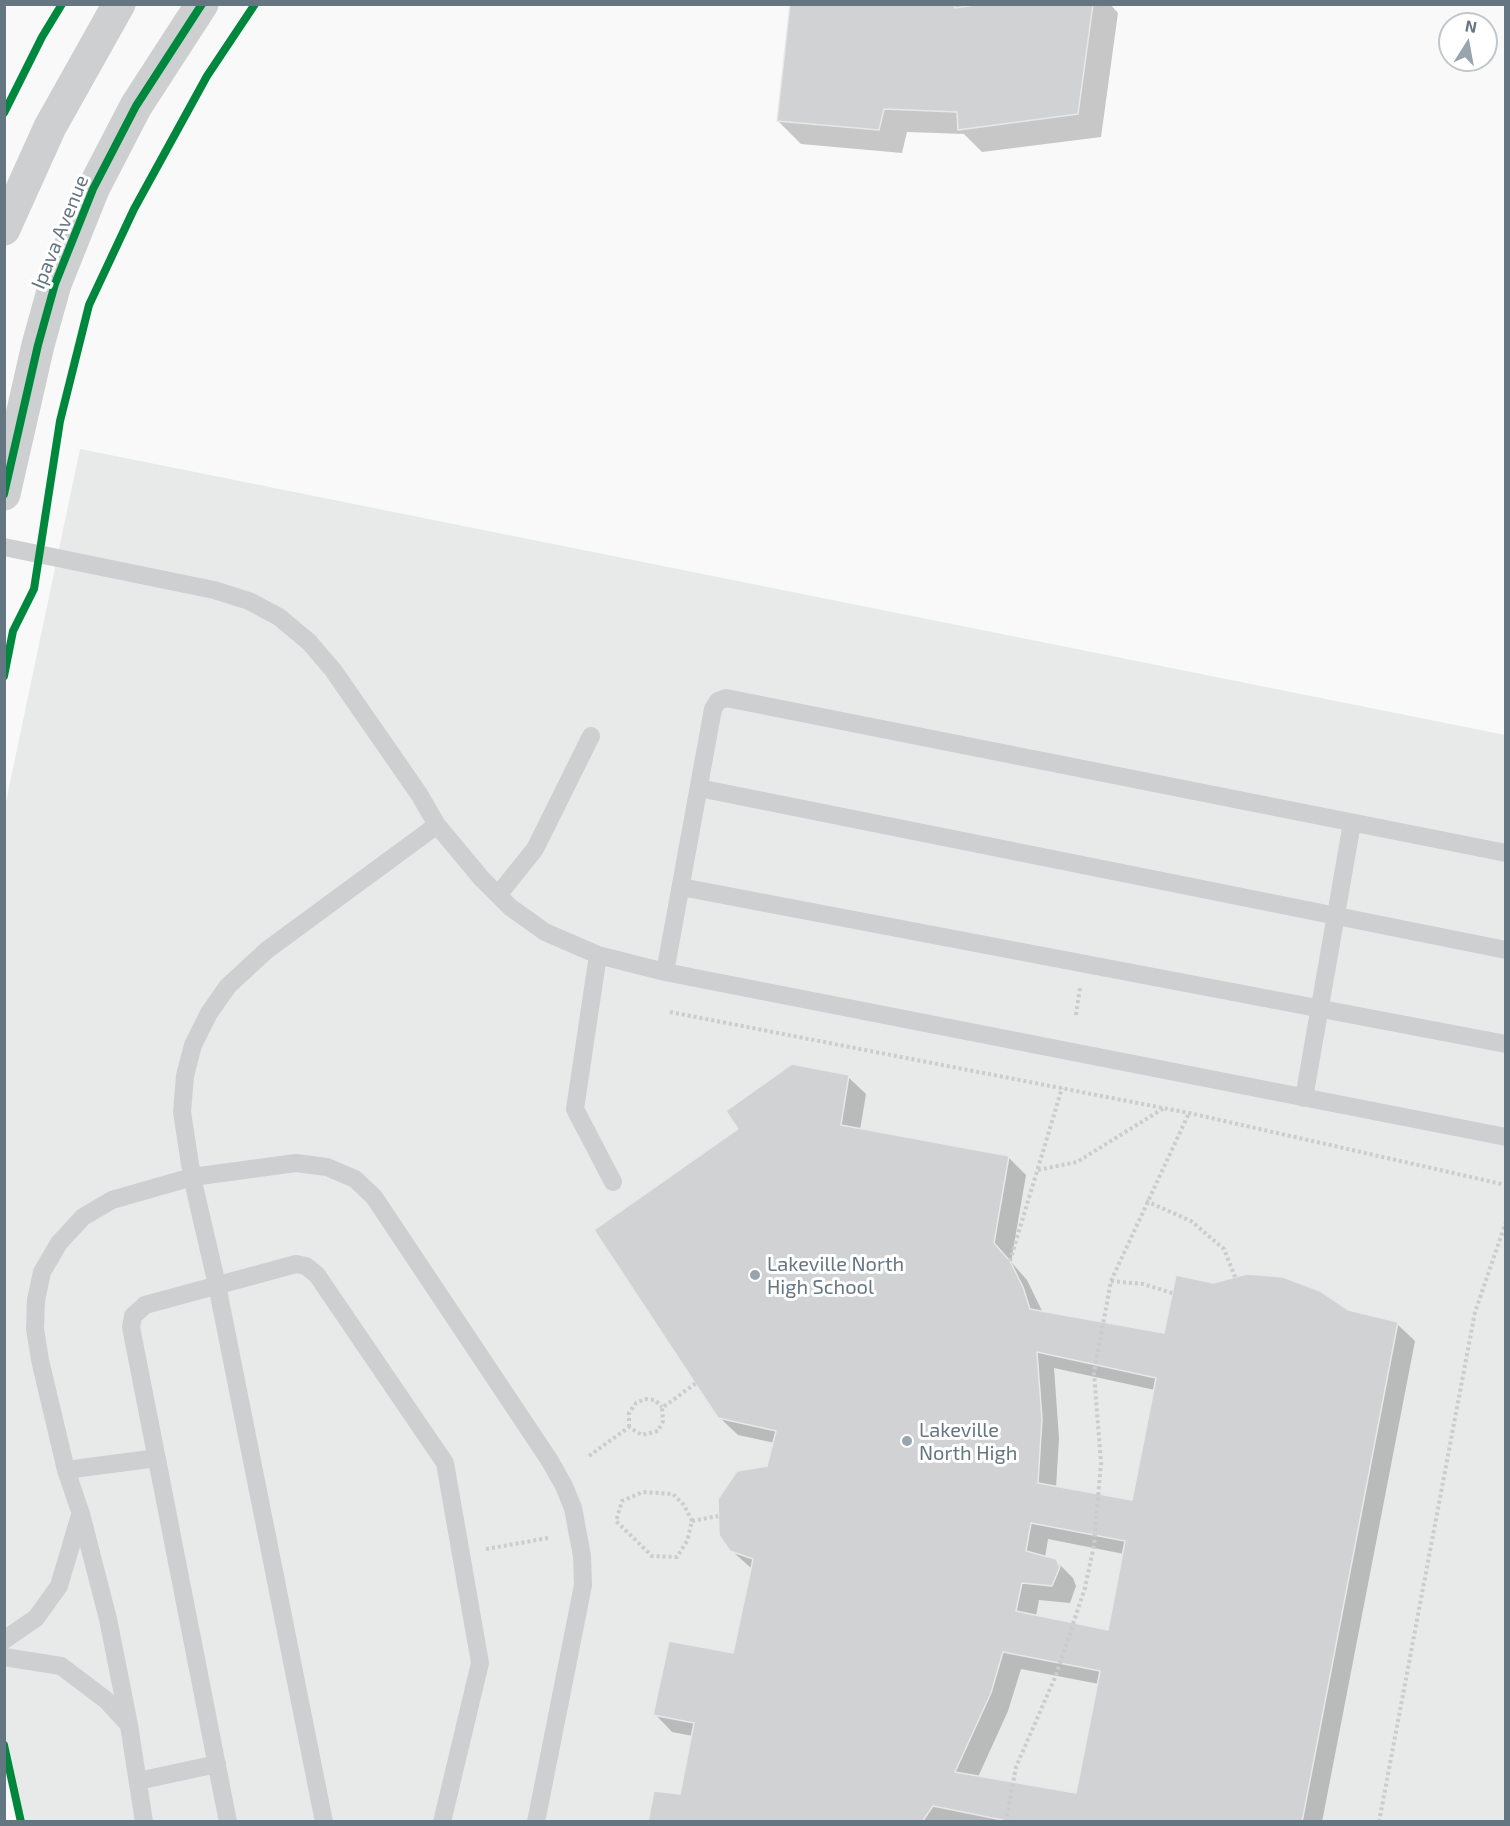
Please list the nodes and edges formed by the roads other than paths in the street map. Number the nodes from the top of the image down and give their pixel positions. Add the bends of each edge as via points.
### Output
1 (119, 4) edge
2 (202, 4) edge
3 (4, 229) edge
4 (4, 494) edge
5 (4, 547) edge
6 (591, 736) dead end
7 (699, 788) junction
8 (1352, 823) junction
9 (437, 825) junction
10 (1506, 853) edge
11 (681, 887) junction
12 (498, 895) junction
13 (1336, 916) junction
14 (1506, 950) edge
15 (598, 956) junction
16 (665, 972) junction
17 (1319, 1008) junction
18 (1506, 1044) edge
19 (1304, 1098) junction
20 (1506, 1137) edge
21 (192, 1177) junction
22 (613, 1182) dead end
23 (217, 1285) junction
24 (157, 1458) junction
25 (66, 1470) junction
26 (81, 1514) junction
27 (4, 1640) edge
28 (4, 1657) edge
29 (129, 1725) junction
30 (217, 1764) junction
31 (138, 1781) junction
32 (144, 1821) edge
33 (228, 1821) edge
34 (324, 1821) edge
35 (442, 1821) edge
36 (536, 1821) edge

1 - 3 street via 50,127
2 - 4 street, Ipava Avenue via 136,106 84,210 55,284
5 - 9 lane via 214,590 249,601 279,617 309,642 333,670
6 - 12 lane via 535,849
7 - 8 lane via 713,709 726,698
7 - 11 lane
7 - 13 lane
8 - 10 lane
8 - 13 lane
9 - 12 lane
9 - 21 lane via 267,950 228,987 209,1013 193,1045 185,1076 182,1112
11 - 16 lane
11 - 17 lane
12 - 15 lane via 546,932
13 - 14 lane
13 - 17 lane
15 - 16 lane
15 - 22 lane via 575,1109
16 - 19 lane
17 - 18 lane
17 - 19 lane
19 - 20 lane
21 - 23 lane
21 - 25 lane via 112,1200 83,1217 59,1243 42,1272 35,1329
21 - 36 lane via 296,1163 327,1167 355,1179 392,1222 555,1469 573,1508 583,1585
23 - 24 lane via 145,1305 133,1316 131,1327
23 - 34 lane
23 - 35 lane via 296,1264 306,1266 317,1275 445,1463 480,1663
24 - 25 lane
24 - 30 lane
25 - 26 lane
26 - 27 lane via 59,1586 36,1617
26 - 29 lane via 108,1619
28 - 29 lane via 61,1666 106,1700
29 - 31 lane
30 - 31 lane
30 - 33 lane
31 - 32 lane

